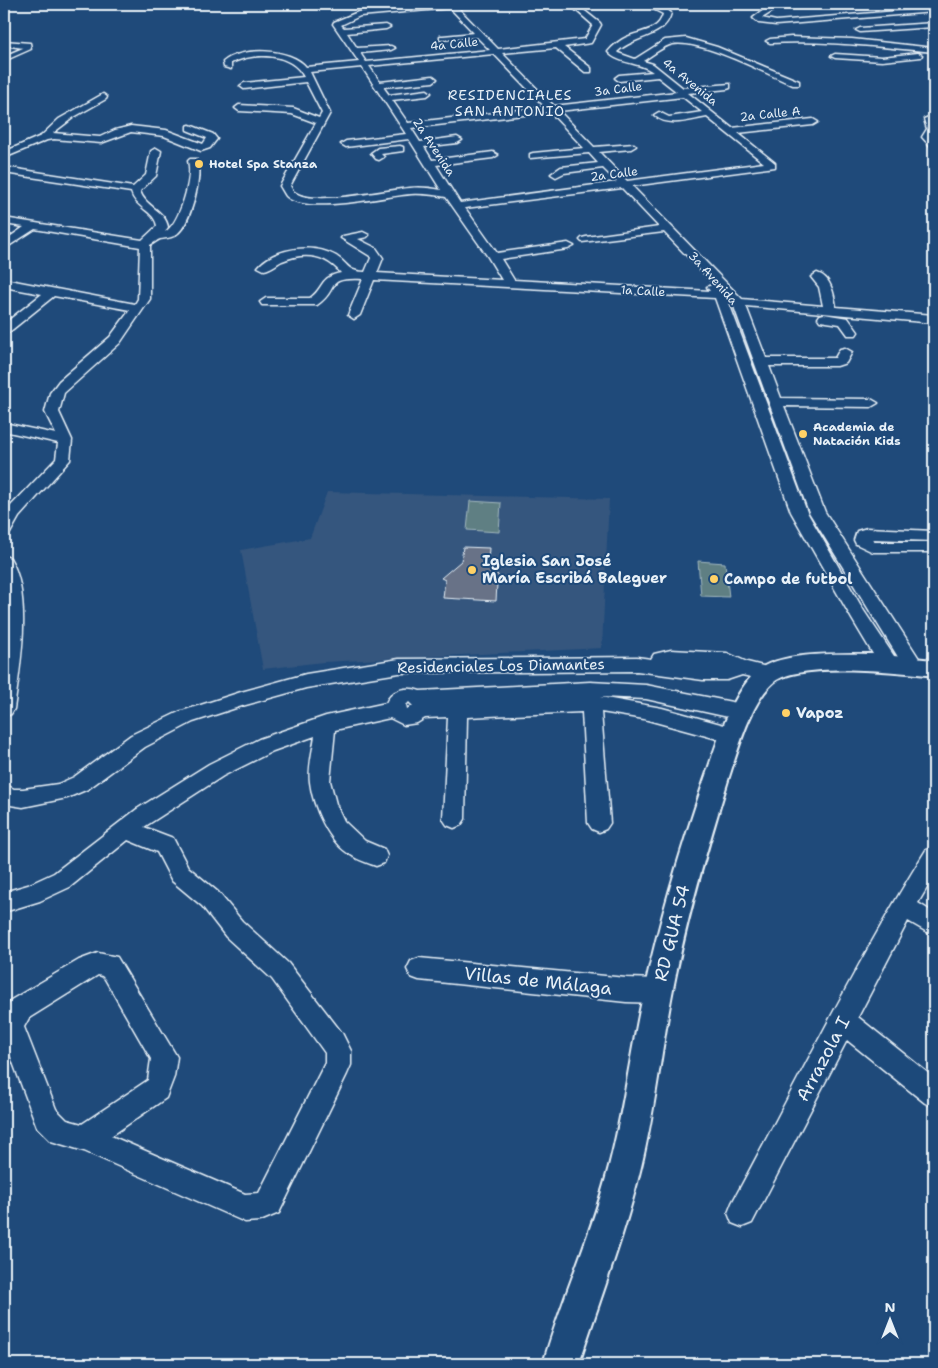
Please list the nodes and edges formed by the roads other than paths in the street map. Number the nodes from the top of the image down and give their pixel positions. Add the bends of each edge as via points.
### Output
1 (476, 4) edge
2 (572, 4) edge
3 (646, 4) edge
4 (810, 4) edge
5 (925, 4) edge
6 (450, 5) edge
7 (421, 6) edge
8 (883, 7) dead end
9 (934, 9) edge
10 (896, 13) junction
11 (934, 25) edge
12 (386, 27) dead end
13 (339, 28) junction
14 (860, 30) dead end
15 (475, 35) junction
16 (443, 38) dead end
17 (770, 41) dead end
18 (4, 43) edge
19 (390, 45) dead end
20 (558, 46) junction
21 (352, 47) junction
22 (4, 51) edge
23 (22, 51) junction
24 (934, 51) edge
25 (494, 52) junction
26 (834, 56) dead end
27 (4, 58) edge
28 (637, 61) junction
29 (364, 64) junction
30 (282, 65) dead end
31 (228, 67) dead end
32 (302, 67) junction
33 (588, 70) dead end
34 (663, 77) junction
35 (433, 79) dead end
36 (309, 80) junction
37 (623, 81) dead end
38 (796, 83) dead end
39 (377, 85) junction
40 (244, 86) dead end
41 (427, 93) dead end
42 (686, 95) junction
43 (103, 97) dead end
44 (386, 98) junction
45 (239, 108) dead end
46 (550, 110) junction
47 (922, 112) dead end
48 (934, 112) edge
49 (710, 114) junction
50 (659, 115) dead end
51 (934, 118) edge
52 (320, 122) junction
53 (813, 122) dead end
54 (405, 126) junction
55 (190, 128) dead end
56 (730, 131) junction
57 (44, 138) junction
58 (457, 140) dead end
59 (416, 142) junction
60 (346, 144) dead end
61 (934, 145) edge
62 (631, 147) dead end
63 (156, 151) dead end
64 (588, 151) junction
65 (4, 155) edge
66 (493, 155) dead end
67 (533, 156) dead end
68 (379, 157) dead end
69 (193, 162) dead end
70 (430, 163) junction
71 (603, 165) junction
72 (772, 165) joint
73 (4, 170) edge
74 (556, 174) dead end
75 (622, 185) junction
76 (135, 190) junction
77 (449, 194) junction
78 (291, 196) joint
79 (458, 206) junction
80 (4, 221) edge
81 (33, 226) junction
82 (660, 230) junction
83 (363, 236) dead end
84 (150, 240) junction
85 (586, 240) dead end
86 (4, 246) edge
87 (568, 246) dead end
88 (494, 257) junction
89 (264, 267) dead end
90 (349, 274) junction
91 (369, 277) junction
92 (817, 277) dead end
93 (4, 283) edge
94 (510, 284) junction
95 (716, 286) junction
96 (52, 292) junction
97 (266, 302) dead end
98 (738, 302) junction
99 (138, 308) junction
100 (799, 308) junction
101 (830, 310) junction
102 (354, 315) dead end
103 (934, 319) edge
104 (4, 330) edge
105 (852, 332) dead end
106 (845, 352) dead end
107 (759, 362) junction
108 (776, 402) junction
109 (871, 403) dead end
110 (4, 427) edge
111 (65, 440) junction
112 (4, 529) edge
113 (934, 536) edge
114 (862, 540) junction
115 (834, 542) junction
116 (934, 547) edge
117 (5, 568) edge
118 (912, 666) edge
119 (755, 671) junction
120 (590, 697) junction
121 (459, 702) junction
122 (4, 709) edge
123 (326, 724) junction
124 (737, 724) junction
125 (4, 793) edge
126 (454, 819) dead end
127 (599, 823) dead end
128 (125, 830) junction
129 (376, 856) dead end
130 (934, 857) edge
131 (4, 902) edge
132 (904, 906) junction
133 (934, 925) edge
134 (419, 969) dead end
135 (658, 990) junction
136 (843, 1021) junction
137 (934, 1094) edge
138 (86, 1138) junction
139 (742, 1213) dead end
140 (561, 1364) edge

1 - 6 street
2 - 20 street, 4a Calle via 597,25 586,42
3 - 28 street, 4a Avenida via 667,13 663,24 652,32 629,39 612,52
4 - 10 street via 773,9 757,18 776,23
5 - 9 street
6 - 7 street
6 - 15 street, 3a Avenida
6 - 25 street, 3a Avenida
7 - 13 street via 358,14
8 - 10 street
9 - 10 street
11 - 14 street
12 - 13 street
13 - 21 street, 2a Avenida
15 - 16 street
15 - 25 street, 3a Avenida
17 - 24 street via 882,44
18 - 23 street via 27,45 27,49
19 - 21 street
20 - 25 street, 4a Calle
20 - 33 street
21 - 29 street, 2a Avenida
22 - 23 street
23 - 27 street
24 - 26 street via 882,59
25 - 29 street, 4a Calle
25 - 46 street, 3a Avenida
28 - 34 street, 4a Avenida via 647,64
28 - 38 street via 668,42 690,41
29 - 32 street, 4a Calle
29 - 39 street, 2a Avenida
30 - 32 street, 4a Calle
31 - 32 street via 227,62 234,59 259,54 289,56
32 - 36 street
34 - 37 street
34 - 42 street, 4a Avenida
35 - 39 street
36 - 40 street
36 - 52 street via 326,113
39 - 44 street, 2a Avenida
41 - 44 street
42 - 42 street via 728,90
42 - 46 street, 3a Calle
42 - 49 street, 4a Avenida
43 - 57 street via 58,124
44 - 54 street, 2a Avenida
45 - 52 street via 293,111
46 - 54 street, 3a Calle
46 - 64 street, 3a Avenida
47 - 48 street
49 - 50 street via 668,120
49 - 56 street, 4a Avenida
51 - 61 street via 929,119 932,130 927,137
52 - 78 street via 285,186 285,192
53 - 56 street, 2a Calle A
54 - 59 street, 2a Avenida
55 - 57 street via 210,136 211,141 201,148 166,133 131,129 102,140
56 - 72 street, 4a Avenida
57 - 65 street
58 - 59 street
59 - 60 street
59 - 68 street via 378,151
59 - 70 street, 2a Avenida
62 - 64 street
63 - 76 street via 151,176
64 - 67 street
64 - 71 street, 3a Avenida
66 - 70 street
69 - 84 street via 195,167 186,216 168,236
70 - 77 street, 2a Avenida
71 - 74 street via 561,170
71 - 75 street, 3a Avenida
72 - 75 street, 2a Calle
73 - 76 street
75 - 79 street, 2a Calle
75 - 82 street, 3a Avenida
75 - 95 street, 3a Avenida
76 - 84 street via 138,201 162,220 163,227
77 - 78 street via 412,191 310,201
77 - 79 street, 2a Avenida
79 - 88 street, 2a Avenida
80 - 81 street
81 - 84 street
81 - 86 street
82 - 85 street
82 - 95 street, 3a Avenida
83 - 91 street via 347,238 376,254
84 - 99 street via 145,294
87 - 88 street
88 - 94 street, 2a Avenida
89 - 90 street via 289,255 314,251 339,263
90 - 91 street, 1a Calle
90 - 97 street via 330,280 314,302
91 - 94 street, 1a Calle
91 - 102 street
92 - 101 street via 827,290
93 - 96 street
94 - 95 street, 1a Calle
95 - 98 street, 1a Calle
95 - 118 street, 3a Avenida via 798,512 858,615
96 - 99 street
96 - 104 street
98 - 100 street, 1a Calle
98 - 107 street, 3a Avenida
99 - 111 street via 115,340 57,393 52,412
100 - 101 street, 1a Calle
100 - 105 street via 805,317 844,321
101 - 103 street, 1a Calle
106 - 107 street via 837,362
107 - 108 street, 3a Avenida
108 - 109 street
108 - 115 street, 3a Avenida via 817,512
110 - 111 street
111 - 112 street via 63,460 13,514
113 - 114 street via 867,533
114 - 115 street
114 - 116 street via 873,547
115 - 118 street, 3a Avenida
117 - 122 street via 13,595 15,621
118 - 119 main road via 855,661
119 - 124 main road, RD GUA 54
119 - 125 street, Residenciales Los Diamantes via 703,673 637,664 400,666 306,681 186,717 138,741 81,783 60,792 23,798
120 - 121 street
120 - 124 street via 632,708
120 - 127 street
121 - 123 street via 420,705 417,715 408,717 395,709
121 - 126 street
123 - 128 street via 266,745 216,770
123 - 129 street via 320,781 326,804 336,827 357,848
124 - 135 main road, RD GUA 54 via 695,843
128 - 131 street via 62,880
128 - 138 street via 165,845 180,874 210,899 234,929 280,970 333,1042 338,1051 338,1065 269,1203 260,1207 245,1208
130 - 132 street, Arrazola I
132 - 133 street
132 - 136 street, Arrazola I
134 - 135 street, Villas de Málaga via 616,989
135 - 140 main road, RD GUA 54 via 626,1164 611,1222
136 - 137 street
136 - 139 street, Arrazola I
138 - 138 street via 60,1132 46,1118 12,1028 20,1009 29,1002 98,964 109,966 114,971 164,1057 157,1089

